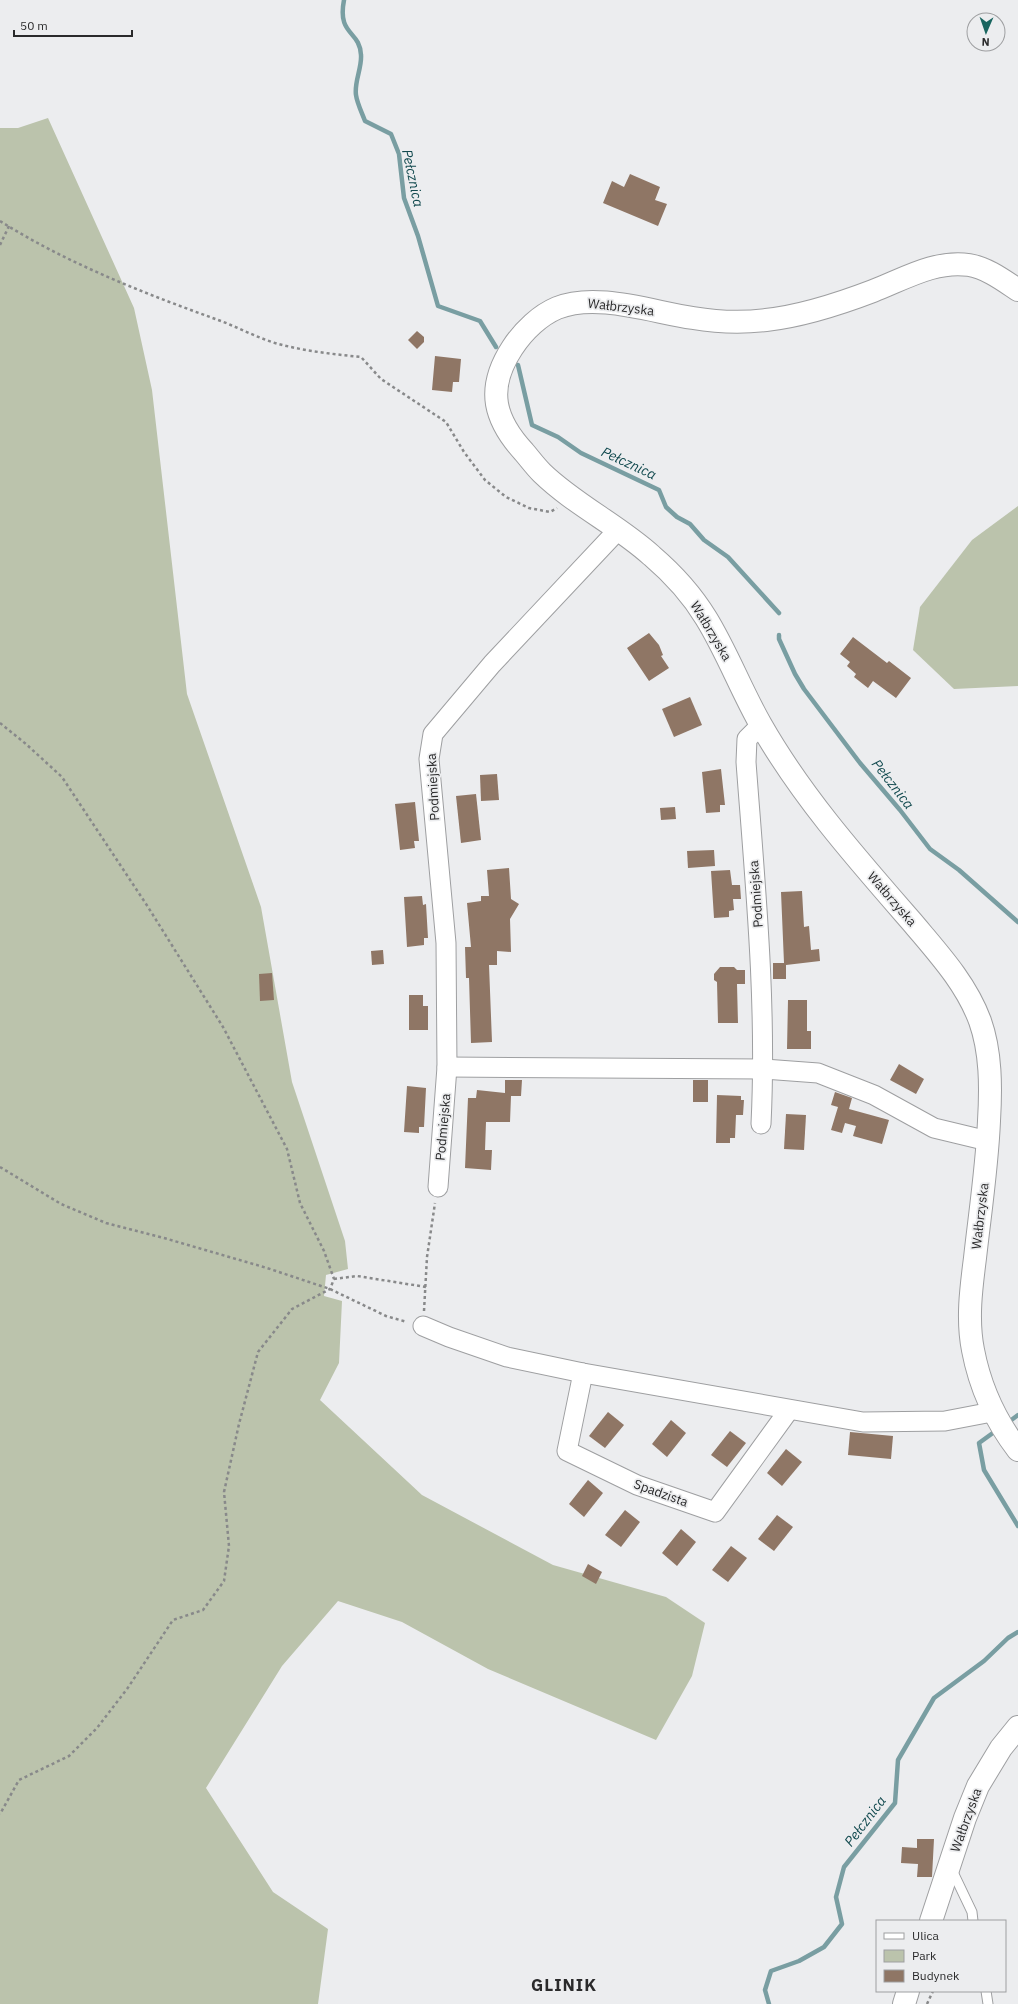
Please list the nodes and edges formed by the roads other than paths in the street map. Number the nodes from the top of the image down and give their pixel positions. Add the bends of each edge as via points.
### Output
1 (1018, 290) edge
2 (618, 530) junction
3 (761, 725) junction
4 (447, 1067) junction
5 (764, 1069) junction
6 (761, 1124) dead end
7 (988, 1141) junction
8 (438, 1187) road end
9 (424, 1326) road end
10 (583, 1373) junction
11 (789, 1410) junction
12 (994, 1415) junction
13 (1014, 1439) edge
14 (1018, 1727) edge
15 (950, 1865) junction
16 (931, 1920) edge
17 (973, 1920) edge
18 (908, 1992) edge
19 (986, 1992) edge
20 (904, 2004) edge
21 (988, 2004) edge

1 - 2 main road, Wałbrzyska via 993,274 973,266 945,264 816,311 771,320 742,322 697,319 620,304 584,302 557,308 536,321 501,365 497,382 497,404 515,442 543,474
2 - 3 main road, Wałbrzyska via 649,552 678,580 705,616
2 - 4 street, Podmiejska via 492,664 433,734 429,759 446,943
3 - 5 street, Podmiejska via 747,739 746,762 762,965
3 - 7 main road, Wałbrzyska via 808,796 854,856 950,968 968,995 979,1019 989,1059
4 - 5 street
4 - 8 street, Podmiejska
5 - 6 street, Podmiejska
5 - 7 street via 818,1073 874,1094 934,1128
7 - 12 main road, Wałbrzyska via 970,1303 973,1350 983,1389
9 - 10 street via 507,1357
10 - 11 street
10 - 11 street, Spadzista via 567,1451 637,1485 715,1512
11 - 12 street via 863,1422 945,1421
12 - 13 main road, Wałbrzyska
14 - 15 main road, Wałbrzyska via 1001,1748 978,1786
15 - 16 main road, Wałbrzyska
15 - 17 lane via 972,1912
18 - 20 main road
19 - 21 lane

